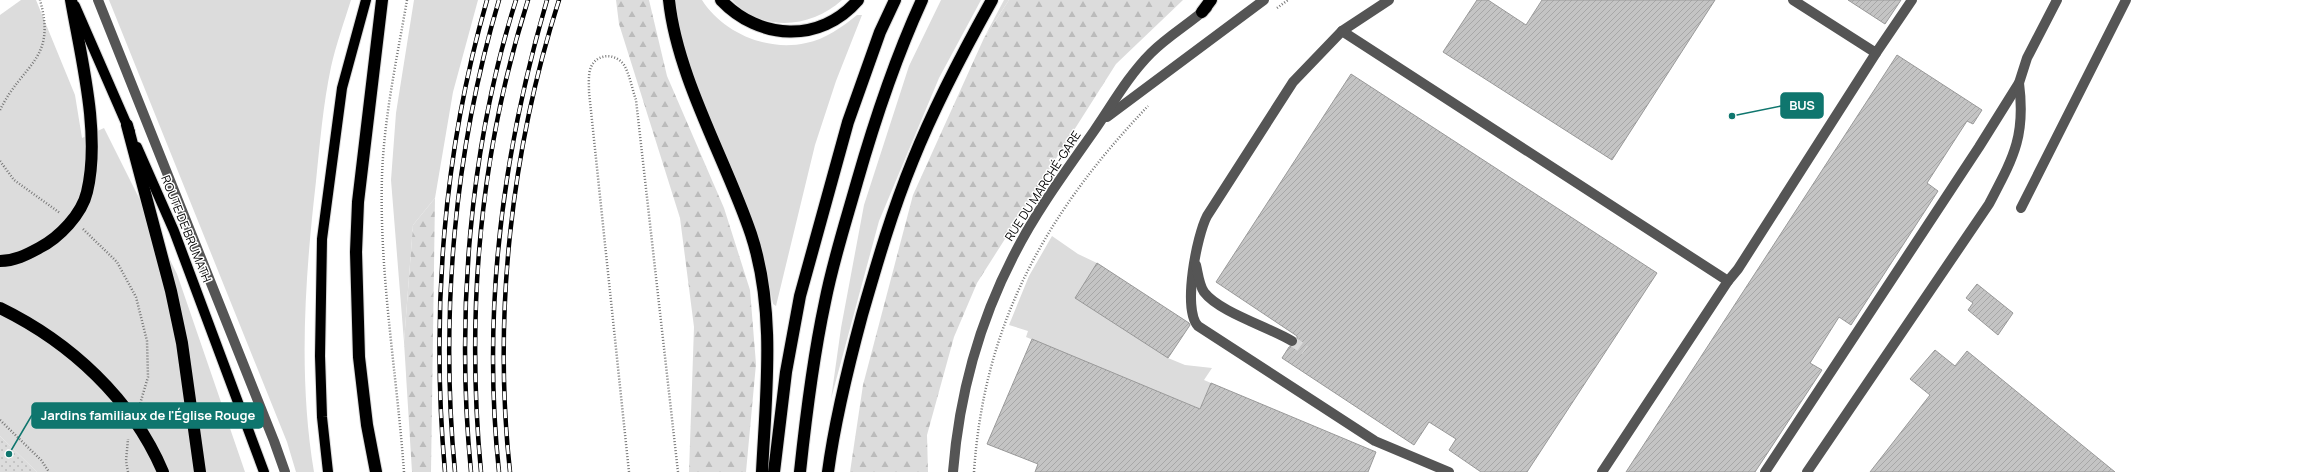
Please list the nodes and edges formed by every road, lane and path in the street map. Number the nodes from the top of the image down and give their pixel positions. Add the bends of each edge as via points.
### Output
1 (40, 0) edge
2 (72, 0) edge
3 (98, 0) edge
4 (366, 0) edge
5 (382, 0) edge
6 (407, 0) edge
7 (669, 0) edge
8 (721, 0) edge
9 (858, 0) edge
10 (894, 0) edge
11 (922, 0) edge
12 (992, 0) edge
13 (1211, 0) edge
14 (1216, 0) edge
15 (1264, 0) edge
16 (1288, 0) edge
17 (1389, 0) edge
18 (1793, 0) edge
19 (1912, 0) edge
20 (2058, 0) edge
21 (2126, 0) edge
22 (1276, 8) dead end
23 (1202, 12) junction
24 (1342, 31) junction
25 (1876, 53) junction
26 (2019, 83) junction
27 (1152, 102) dead end
28 (0, 110) edge
29 (1100, 122) junction
30 (127, 125) junction
31 (0, 161) edge
32 (2021, 208) dead end
33 (60, 213) dead end
34 (82, 228) dead end
35 (0, 261) edge
36 (1195, 263) junction
37 (1728, 281) junction
38 (0, 308) edge
39 (1292, 341) tunnel mouth
40 (139, 407) dead end
41 (0, 420) edge
42 (129, 433) dead end
43 (49, 472) edge
44 (128, 472) edge
45 (163, 472) edge
46 (200, 472) edge
47 (264, 472) edge
48 (285, 472) edge
49 (328, 472) edge
50 (376, 472) edge
51 (404, 472) edge
52 (629, 472) edge
53 (678, 472) edge
54 (762, 472) edge
55 (774, 472) edge
56 (800, 472) edge
57 (828, 472) edge
58 (953, 472) edge
59 (974, 472) edge
60 (1449, 472) edge
61 (1602, 472) edge
62 (1765, 472) edge
63 (1807, 472) edge

1 - 28 path via 46,28 40,53
2 - 30 main road, ROUTE DE BRUMATH
2 - 35 highway via 91,124 92,158 87,193 72,222 50,242 13,261
3 - 48 street
4 - 49 main road via 342,88 322,240 320,363
5 - 50 highway via 358,202 356,252 359,357 367,425
6 - 51 path via 386,124 382,197 385,265
7 - 54 highway via 676,39 686,70 751,236 763,284 767,336
8 - 9 highway via 741,18 761,28 799,32 835,19
10 - 55 highway via 848,122 802,289 786,372
11 - 56 highway via 903,42 873,127 825,301 814,358
12 - 57 highway via 949,81 913,160 881,248 849,366
13 - 23 highway
14 - 23 street, RUE DU MARCHÉ-GARE
15 - 29 street
16 - 22 path
17 - 24 street
18 - 25 street
19 - 25 street
20 - 26 street via 2027,58
21 - 32 street
23 - 29 street, RUE DU MARCHÉ-GARE via 1151,53 1125,84
24 - 36 street via 1293,82 1206,216 1198,238
24 - 37 street
25 - 37 street
26 - 62 street
26 - 63 street via 2022,108 2020,130 2012,160 1989,204
27 - 59 path via 1093,167 1057,218 1027,269 1010,307 986,382
29 - 58 street, RUE DU MARCHÉ-GARE via 1039,211 998,289 985,321 963,398
30 - 46 highway via 171,291 182,343
30 - 47 main road, ROUTE DE BRUMATH via 174,231
31 - 33 path via 14,180
34 - 40 path via 117,262 136,297 146,341 148,377
36 - 39 street via 1202,289 1209,297
36 - 60 street via 1191,286 1192,315 1198,326 1375,441
37 - 61 street
38 - 45 highway via 28,322 66,348 95,374 126,409
41 - 43 path
42 - 44 path via 126,461
52 - 53 path via 589,92 591,67 605,56 617,58 623,64 636,100

